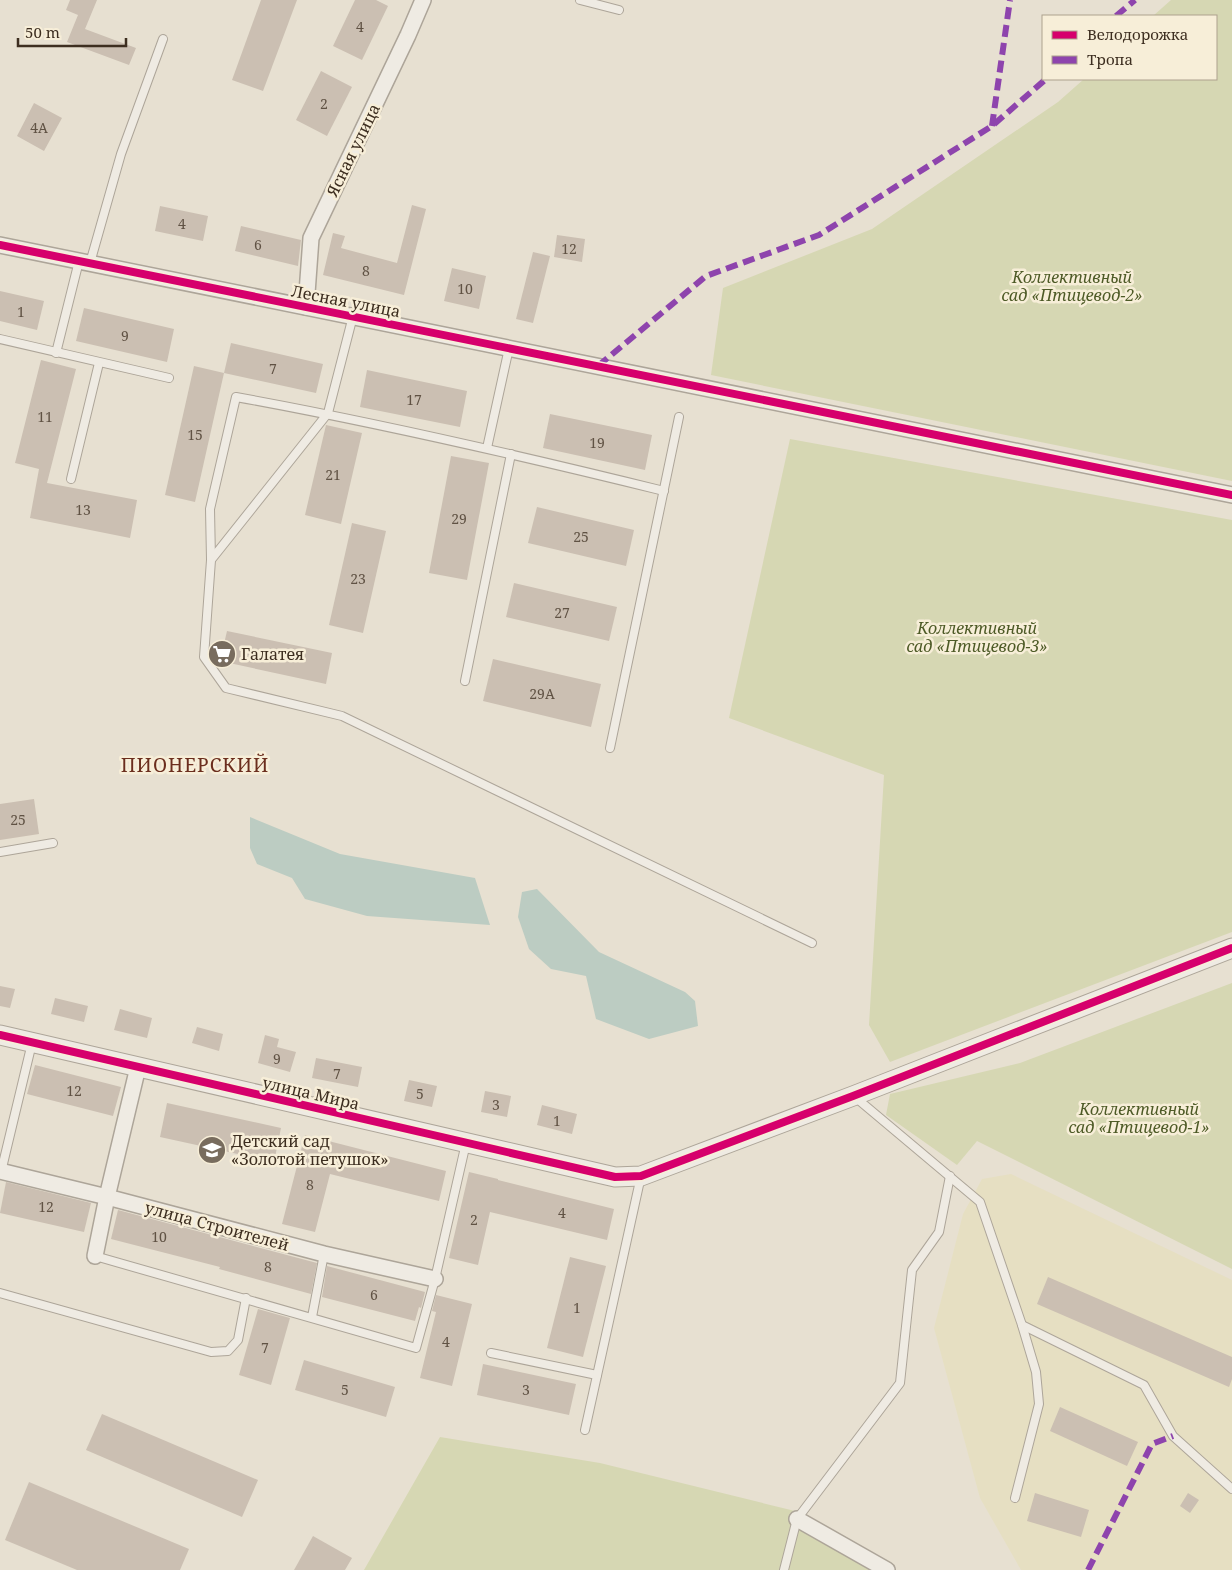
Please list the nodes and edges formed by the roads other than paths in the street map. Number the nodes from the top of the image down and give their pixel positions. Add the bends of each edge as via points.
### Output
1 (423, 0) edge
2 (580, 0) edge
3 (619, 10) dead end
4 (163, 39) dead end
5 (0, 245) edge
6 (84, 262) junction
7 (306, 307) junction
8 (353, 316) junction
9 (0, 339) edge
10 (509, 348) junction
11 (56, 353) junction
12 (99, 363) junction
13 (169, 378) dead end
14 (328, 413) junction
15 (679, 417) dead end
16 (487, 448) junction
17 (511, 454) junction
18 (71, 479) dead end
19 (664, 491) junction
20 (1232, 495) edge
21 (210, 560) junction
22 (465, 681) dead end
23 (610, 748) dead end
24 (54, 843) dead end
25 (0, 852) edge
26 (812, 943) dead end
27 (1232, 948) edge
28 (0, 1035) edge
29 (32, 1043) junction
30 (138, 1067) junction
31 (853, 1096) junction
32 (466, 1143) junction
33 (0, 1172) edge
34 (641, 1176) junction
35 (950, 1176) junction
36 (107, 1197) junction
37 (324, 1254) junction
38 (95, 1256) joint
39 (435, 1279) junction
40 (0, 1293) edge
41 (246, 1298) junction
42 (312, 1317) junction
43 (1022, 1325) junction
44 (492, 1353) dead end
45 (597, 1375) junction
46 (585, 1430) dead end
47 (1232, 1489) edge
48 (1015, 1498) dead end
49 (797, 1519) junction
50 (784, 1570) edge
51 (887, 1570) edge

1 - 7 street, Ясная улица via 311,238
2 - 3 lane
4 - 6 lane
5 - 6 street, Лесная улица
6 - 7 street, Лесная улица
6 - 11 lane
7 - 8 street, Лесная улица
8 - 10 street, Лесная улица
8 - 14 lane
9 - 11 lane
10 - 16 lane
10 - 20 street, Лесная улица
11 - 12 lane
12 - 13 lane
12 - 18 lane
14 - 16 lane
14 - 21 lane
14 - 21 lane via 236,397 210,509
15 - 19 lane
16 - 17 lane
17 - 19 lane
17 - 22 lane
19 - 23 lane
21 - 26 lane via 204,657 226,688 342,716
24 - 25 lane
27 - 31 street, улица Мира
28 - 29 street, улица Мира
29 - 30 street, улица Мира
29 - 33 lane
30 - 32 street, улица Мира
30 - 36 street
31 - 34 street, улица Мира
31 - 35 lane
32 - 34 street, улица Мира via 615,1177
32 - 39 lane
33 - 36 street, улица Строителей
34 - 45 lane
35 - 43 lane via 980,1202
35 - 49 lane via 938,1232 912,1270 900,1384
36 - 37 street, улица Строителей
36 - 38 street
37 - 39 street, улица Строителей
37 - 42 lane
38 - 41 lane
39 - 42 lane via 416,1348
40 - 41 lane via 211,1352 228,1351 238,1340
41 - 42 lane
43 - 47 lane via 1144,1385 1173,1436
43 - 48 lane via 1036,1372 1039,1404
44 - 45 lane
45 - 46 lane
49 - 50 lane
49 - 51 street

